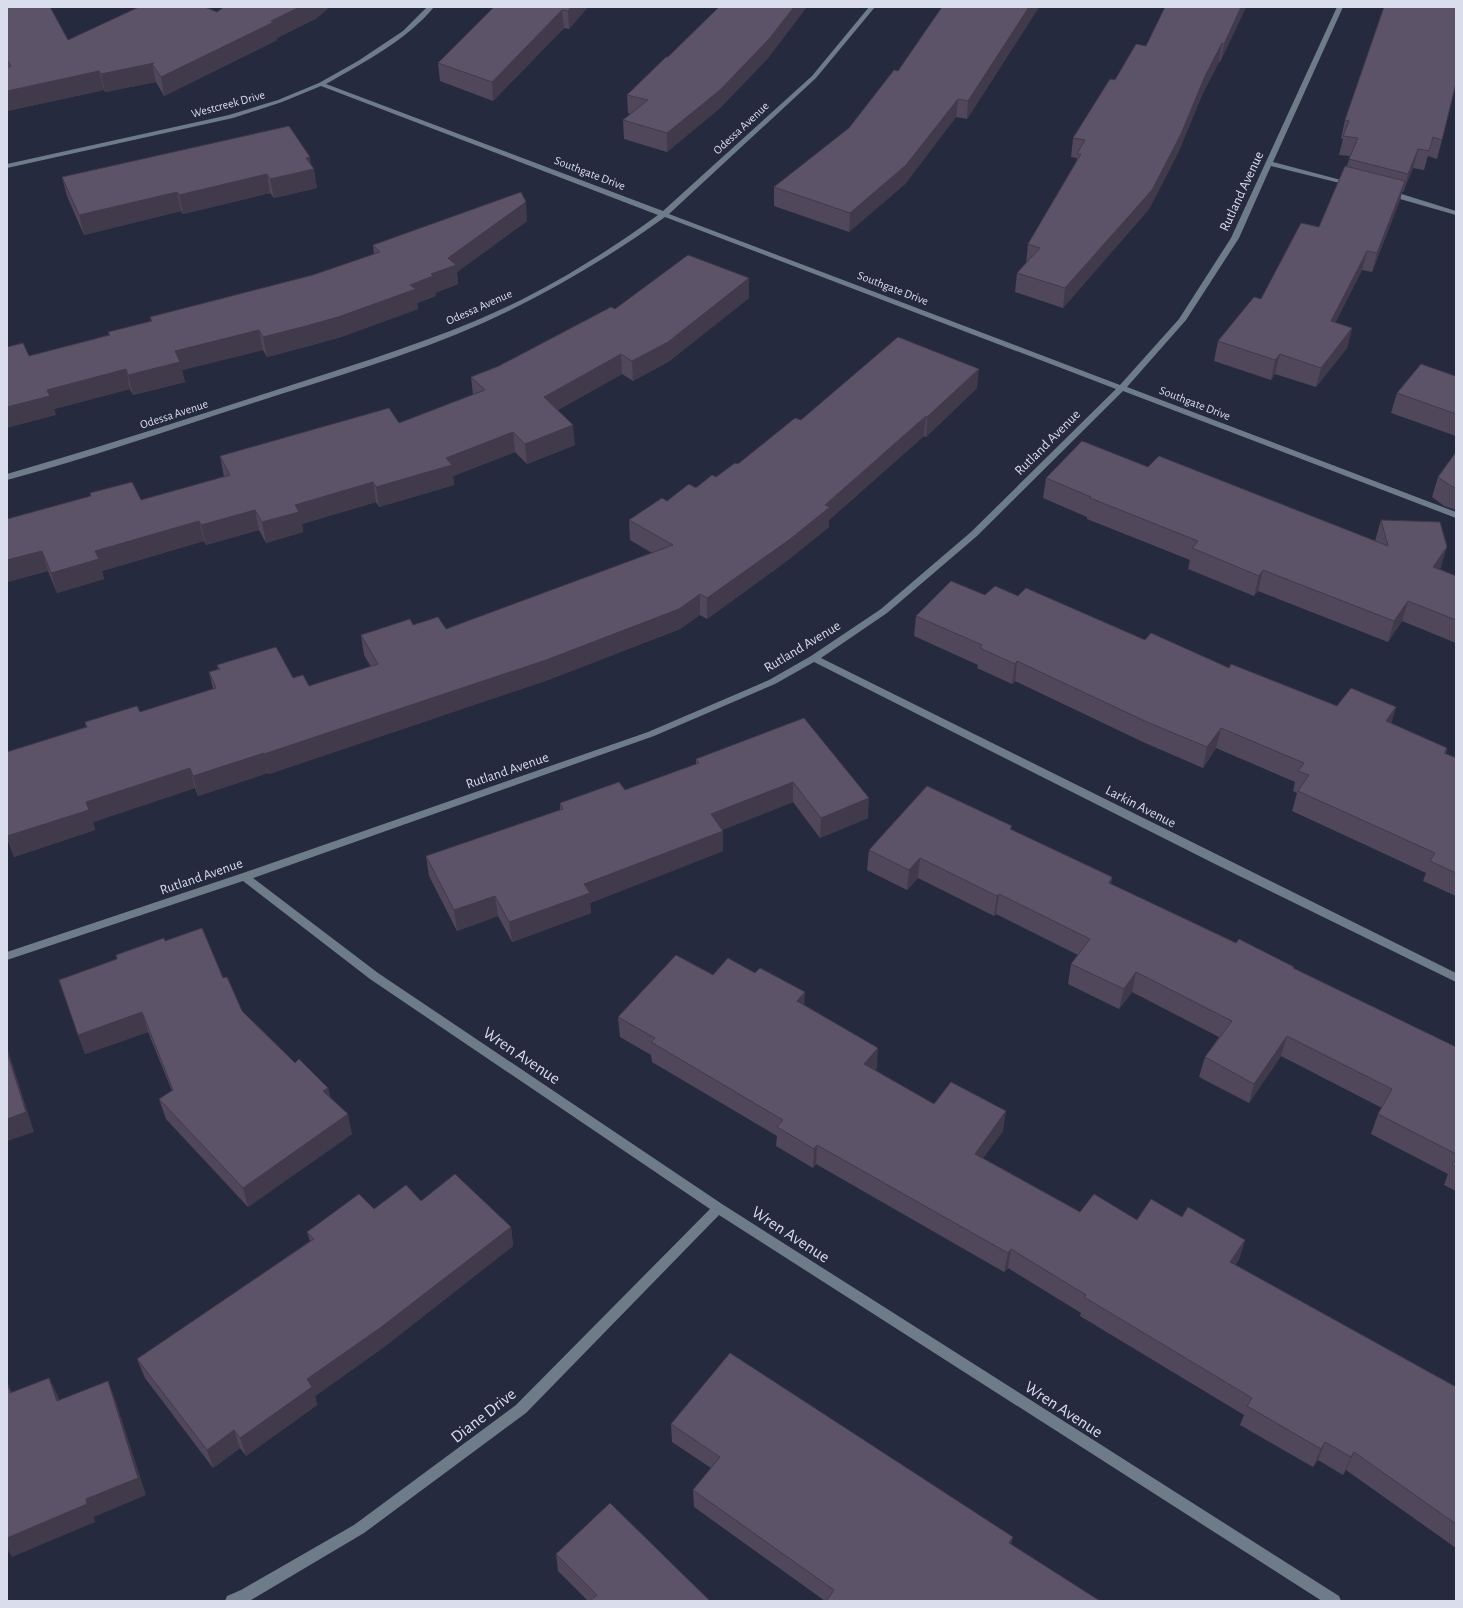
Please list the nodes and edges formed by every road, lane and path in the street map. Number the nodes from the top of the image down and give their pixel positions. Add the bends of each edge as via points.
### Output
1 (431, 7) edge
2 (872, 7) edge
3 (1340, 7) edge
4 (320, 84) junction
5 (1269, 163) junction
6 (7, 166) edge
7 (1357, 185) edge
8 (1379, 191) edge
9 (1456, 213) edge
10 (664, 214) junction
11 (1122, 388) junction
12 (7, 477) edge
13 (1456, 514) edge
14 (814, 658) junction
15 (244, 877) junction
16 (7, 956) edge
17 (1456, 978) edge
18 (718, 1208) junction
19 (232, 1601) edge
20 (1334, 1601) edge

1 - 4 street, Westcreek Drive via 405,32 360,62
2 - 10 street, Odessa Avenue via 814,77
3 - 5 street, Rutland Avenue
4 - 6 street, Westcreek Drive via 280,101 231,116
4 - 10 street, Southgate Drive
5 - 7 street
5 - 11 street, Rutland Avenue via 1235,238 1182,320
8 - 9 street
10 - 11 street, Southgate Drive
10 - 12 street, Odessa Avenue via 624,243 545,290 479,322 386,358
11 - 13 street, Southgate Drive
11 - 14 street, Rutland Avenue via 974,534 884,611
14 - 15 street, Rutland Avenue via 772,682 651,734
14 - 17 street, Larkin Avenue
15 - 16 street, Rutland Avenue
15 - 18 street, Wren Avenue via 374,976
18 - 19 street, Diane Drive via 522,1409 359,1529
18 - 20 street, Wren Avenue

